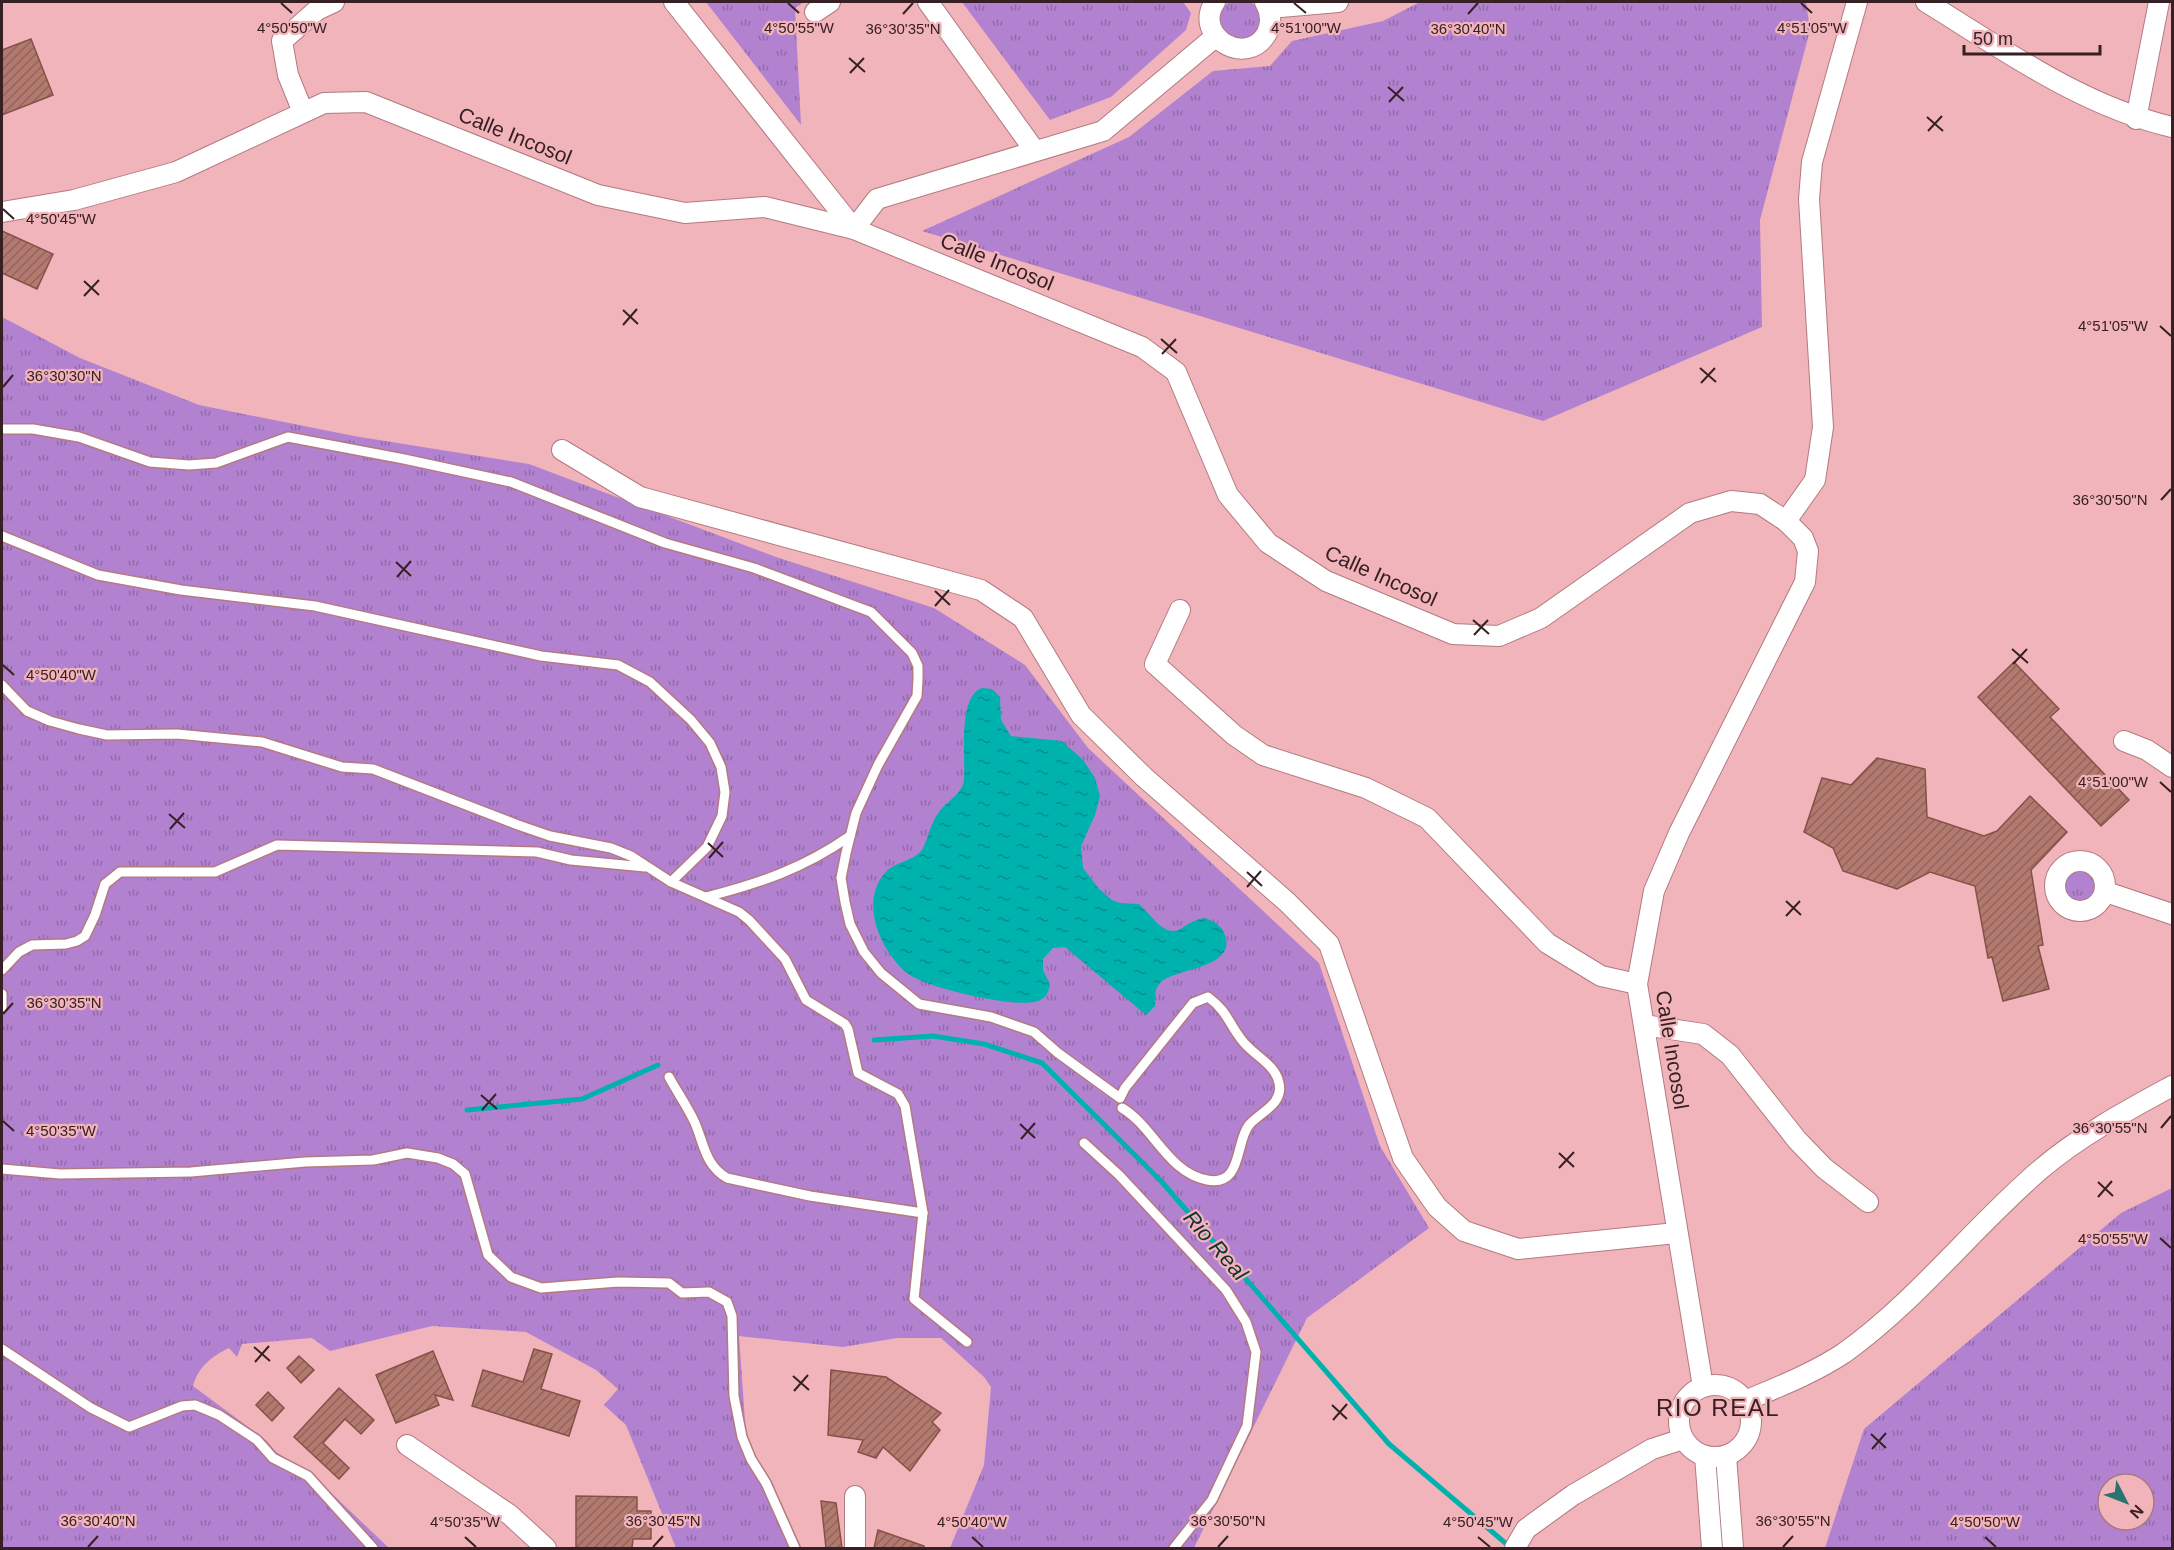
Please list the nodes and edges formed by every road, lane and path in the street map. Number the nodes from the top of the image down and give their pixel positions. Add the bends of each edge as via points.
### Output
1 (334, 2) edge
2 (674, 2) edge
3 (928, 2) edge
4 (1338, 2) edge
5 (1857, 2) edge
6 (1926, 2) edge
7 (2159, 2) edge
8 (1212, 3) edge
9 (1267, 5) edge
10 (1215, 37) junction
11 (303, 112) junction
12 (2136, 118) junction
13 (2172, 127) edge
14 (1035, 152) junction
15 (2, 213) edge
16 (854, 229) junction
17 (2, 429) edge
18 (562, 450) dead end
19 (1786, 521) junction
20 (2, 536) edge
21 (1180, 610) dead end
22 (2, 685) edge
23 (2124, 741) dead end
24 (2172, 767) edge
25 (850, 836) junction
26 (648, 868) junction
27 (671, 882) junction
28 (2106, 892) dead end
29 (706, 897) junction
30 (2172, 914) edge
31 (2, 970) edge
32 (1637, 984) junction
33 (2, 994) edge
34 (2, 1007) edge
35 (1644, 1025) junction
36 (669, 1077) dead end
37 (2172, 1086) edge
38 (1122, 1108) dead end
39 (1084, 1143) dead end
40 (2, 1169) edge
41 (1868, 1202) dead end
42 (923, 1213) junction
43 (1676, 1233) junction
44 (968, 1342) dead end
45 (2, 1350) edge
46 (1702, 1387) junction
47 (1745, 1401) junction
48 (1683, 1439) junction
49 (407, 1445) dead end
50 (1705, 1456) junction
51 (1726, 1456) junction
52 (855, 1496) dead end
53 (374, 1548) edge
54 (546, 1548) edge
55 (795, 1548) edge
56 (855, 1548) edge
57 (1174, 1548) edge
58 (1515, 1548) edge
59 (1712, 1548) edge
60 (1733, 1548) edge

1 - 11 street via 317,10 282,41 288,75
2 - 16 street
3 - 14 street
4 - 9 street
5 - 19 street via 1812,162 1809,200 1823,427 1815,480
6 - 12 street via 2065,87
7 - 12 street
8 - 10 street via 1209,22
9 - 10 street via 1269,27 1259,43 1231,48
10 - 14 street via 1103,131
11 - 15 street, Calle Incosol via 176,172 74,200
11 - 16 street, Calle Incosol via 324,103 366,102 598,195 686,213 765,207
12 - 13 street
14 - 16 street via 877,199
16 - 19 street, Calle Incosol via 1142,347 1176,372 1228,495 1268,543 1326,581 1453,634 1499,636 1541,618 1690,513 1731,501 1760,504
17 - 25 lane via 33,429 79,437 150,462 189,465 216,463 288,437 404,459 511,482 665,543 754,568 871,612 912,653 918,666 917,696 878,765
18 - 43 street via 640,497 981,591 1023,618 1081,715 1329,944 1403,1158 1437,1208 1464,1231 1518,1249
19 - 32 street, Calle Incosol via 1803,538 1808,551 1805,582 1679,832 1654,891
20 - 27 lane via 98,575 181,590 315,606 532,654 618,665 650,682 691,720 710,743 721,767 722,816 706,847
21 - 32 street via 1155,664 1234,735 1263,755 1366,788 1427,818 1547,943 1601,976
22 - 26 lane via 27,711 50,722 108,735 177,734 261,742 342,767 373,769 550,836 610,848
23 - 24 street via 2147,750
25 - 29 lane via 804,866
25 - 38 lane via 842,878 850,924 880,973 919,1004 991,1017 1034,1032 1120,1098 1181,1016 1193,1003 1208,997 1221,1007 1241,1040 1273,1070 1279,1082 1280,1094 1244,1133 1235,1167 1218,1180 1208,1180 1180,1167 1136,1116
26 - 27 lane
26 - 31 lane via 571,860 537,852 277,845 215,872 141,870 114,875 105,884 85,936 66,944 32,945
27 - 29 lane
28 - 30 street
29 - 42 lane via 749,920 785,959 806,1000 848,1029 858,1073 898,1094 905,1106
32 - 35 street, Calle Incosol
33 - 34 lane
35 - 41 street via 1703,1034 1730,1055 1797,1140 1824,1168
35 - 43 street, Calle Incosol
36 - 42 lane via 695,1124 704,1152 718,1173 727,1178 820,1198
37 - 47 street via 2113,1119 2042,1168 1918,1290 1843,1353
39 - 57 lane via 1226,1290 1246,1322 1256,1352 1247,1426 1212,1500
40 - 55 lane via 60,1174 191,1172 373,1160 407,1153 453,1164 465,1174 488,1255 511,1277 541,1288 669,1283 682,1293 709,1292 727,1302 732,1316 734,1396 742,1437
42 - 44 lane via 914,1299
43 - 46 street, Calle Incosol
45 - 53 lane via 91,1408 129,1427 182,1406 195,1405 219,1415 257,1440 273,1458 308,1476
46 - 47 street via 1726,1387
46 - 48 street via 1686,1399 1678,1419
47 - 51 street via 1751,1413 1747,1440
48 - 50 street via 1692,1450
48 - 58 street via 1652,1449 1573,1495 1526,1529
49 - 54 street via 510,1515
50 - 51 street
50 - 59 street
51 - 60 street
52 - 56 street

